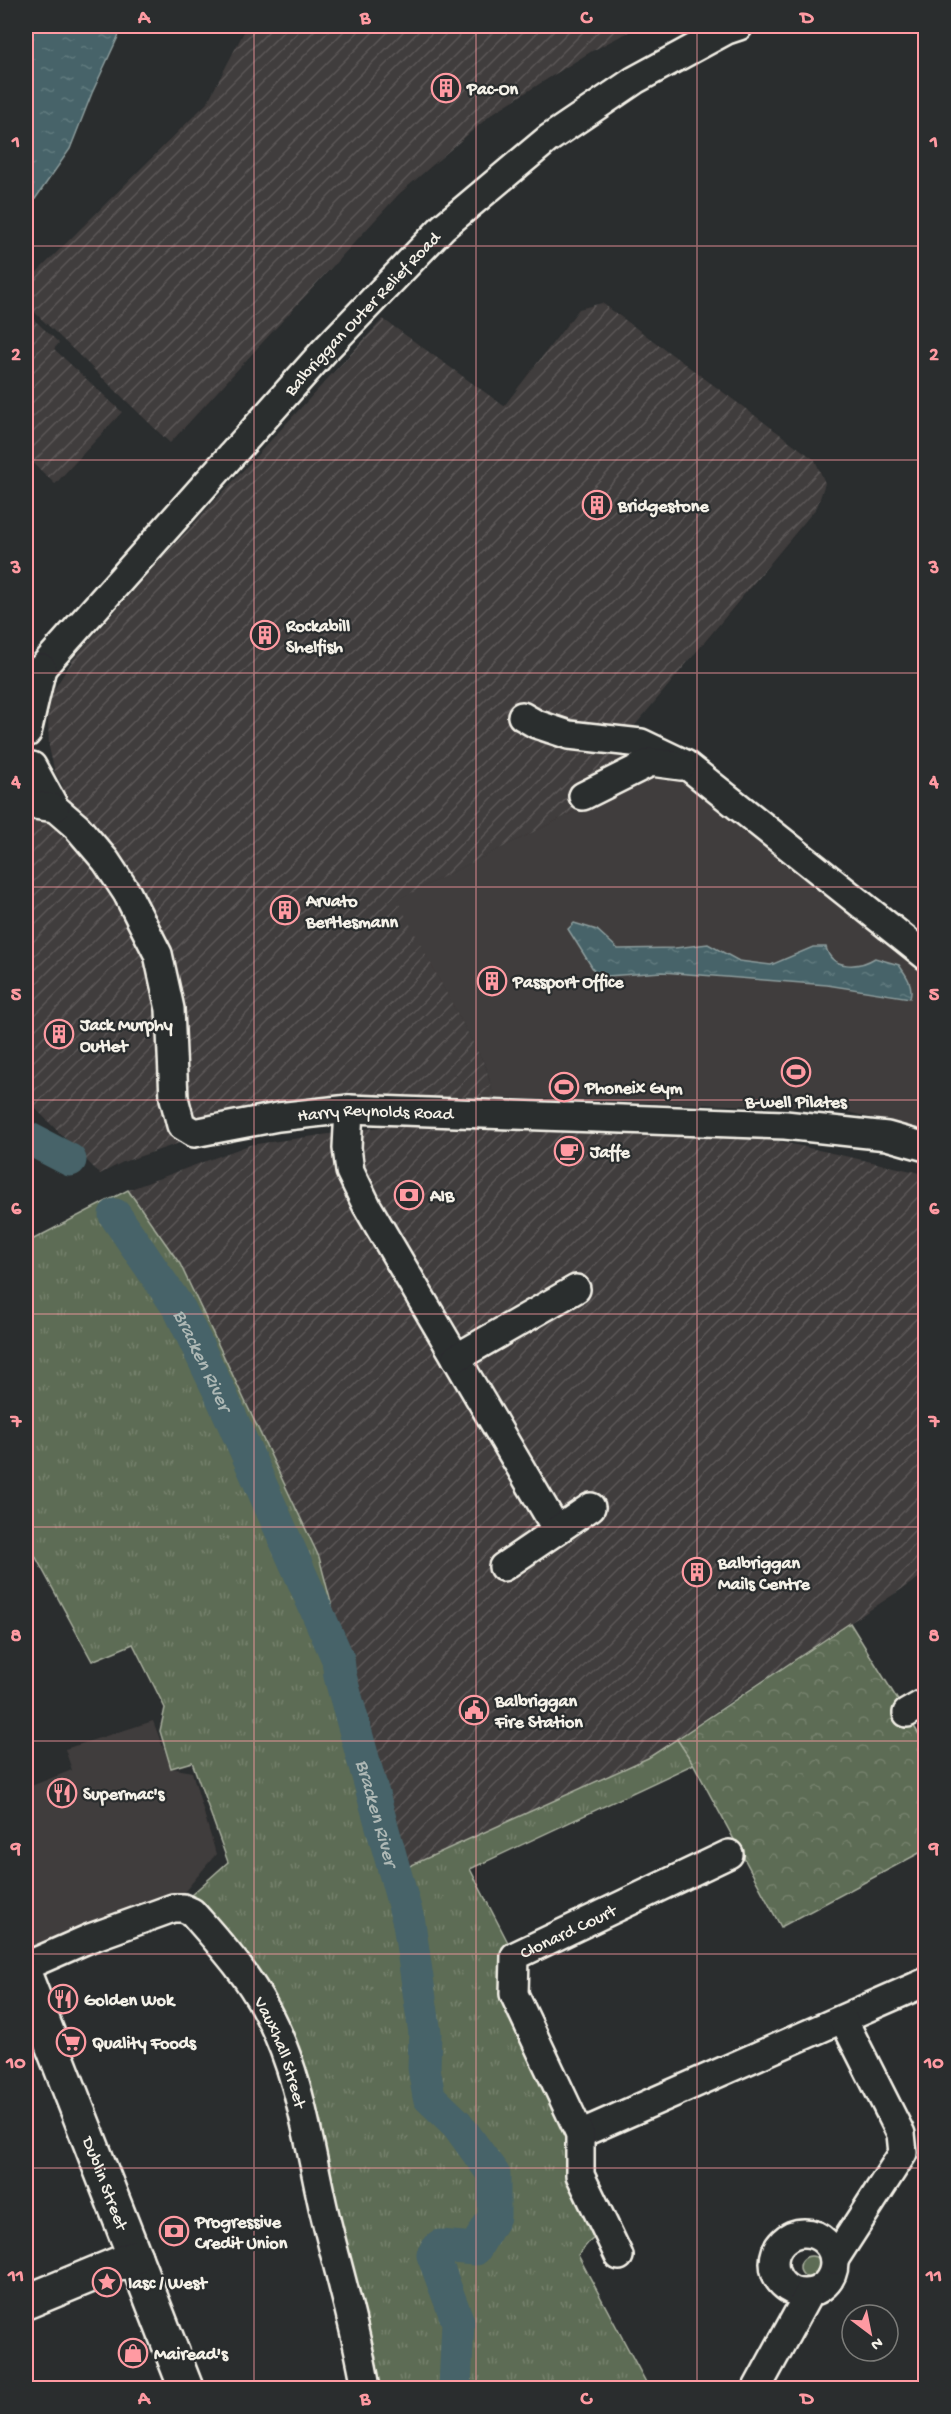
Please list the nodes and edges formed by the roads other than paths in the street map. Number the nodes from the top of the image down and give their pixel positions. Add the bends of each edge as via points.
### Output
1 (739, 26) edge
2 (34, 672) edge
3 (522, 716) dead end
4 (26, 732) edge
5 (689, 767) junction
6 (29, 774) edge
7 (582, 796) dead end
8 (26, 804) edge
9 (55, 808) junction
10 (926, 956) edge
11 (349, 1109) junction
12 (926, 1147) edge
13 (576, 1289) dead end
14 (456, 1358) junction
15 (591, 1507) dead end
16 (557, 1530) junction
17 (503, 1567) dead end
18 (729, 1854) dead end
19 (26, 1966) edge
20 (26, 1978) edge
21 (926, 1982) edge
22 (843, 2019) junction
23 (580, 2134) junction
24 (619, 2256) dead end
25 (135, 2257) junction
26 (834, 2260) junction
27 (809, 2293) junction
28 (26, 2302) edge
29 (186, 2388) edge
30 (366, 2388) edge
31 (757, 2388) edge

1 - 2 street, Balbriggan Outer Relief Road via 635,80 558,132 443,227 325,350
2 - 4 street, Balbriggan Outer Relief Road
3 - 5 street via 569,735 641,743
4 - 6 street via 32,749
5 - 7 street via 651,762
5 - 10 street
6 - 9 street, Harry Reynolds Road
8 - 9 street
9 - 11 street, Harry Reynolds Road via 106,861 158,954 170,1009 174,1098 181,1125 194,1133 209,1132 278,1117
11 - 12 street, Harry Reynolds Road via 785,1125 887,1136
11 - 14 street via 350,1172
13 - 14 street
14 - 16 street
15 - 16 street
16 - 17 street
18 - 23 street, Clonard Court via 515,1956 514,1994
19 - 30 street, Vauxhall Street via 172,1908 192,1912 229,1955 265,2008 294,2079
20 - 25 main road, Dublin Street
21 - 22 street
22 - 23 street
22 - 26 street via 901,2134 903,2152
23 - 24 street, Clonard Court via 580,2175
25 - 28 main road
25 - 29 main road, Dublin Street
26 - 27 street via 831,2278
26 - 27 street via 817,2235 797,2233 780,2245 775,2254 776,2274 781,2283
27 - 31 street

